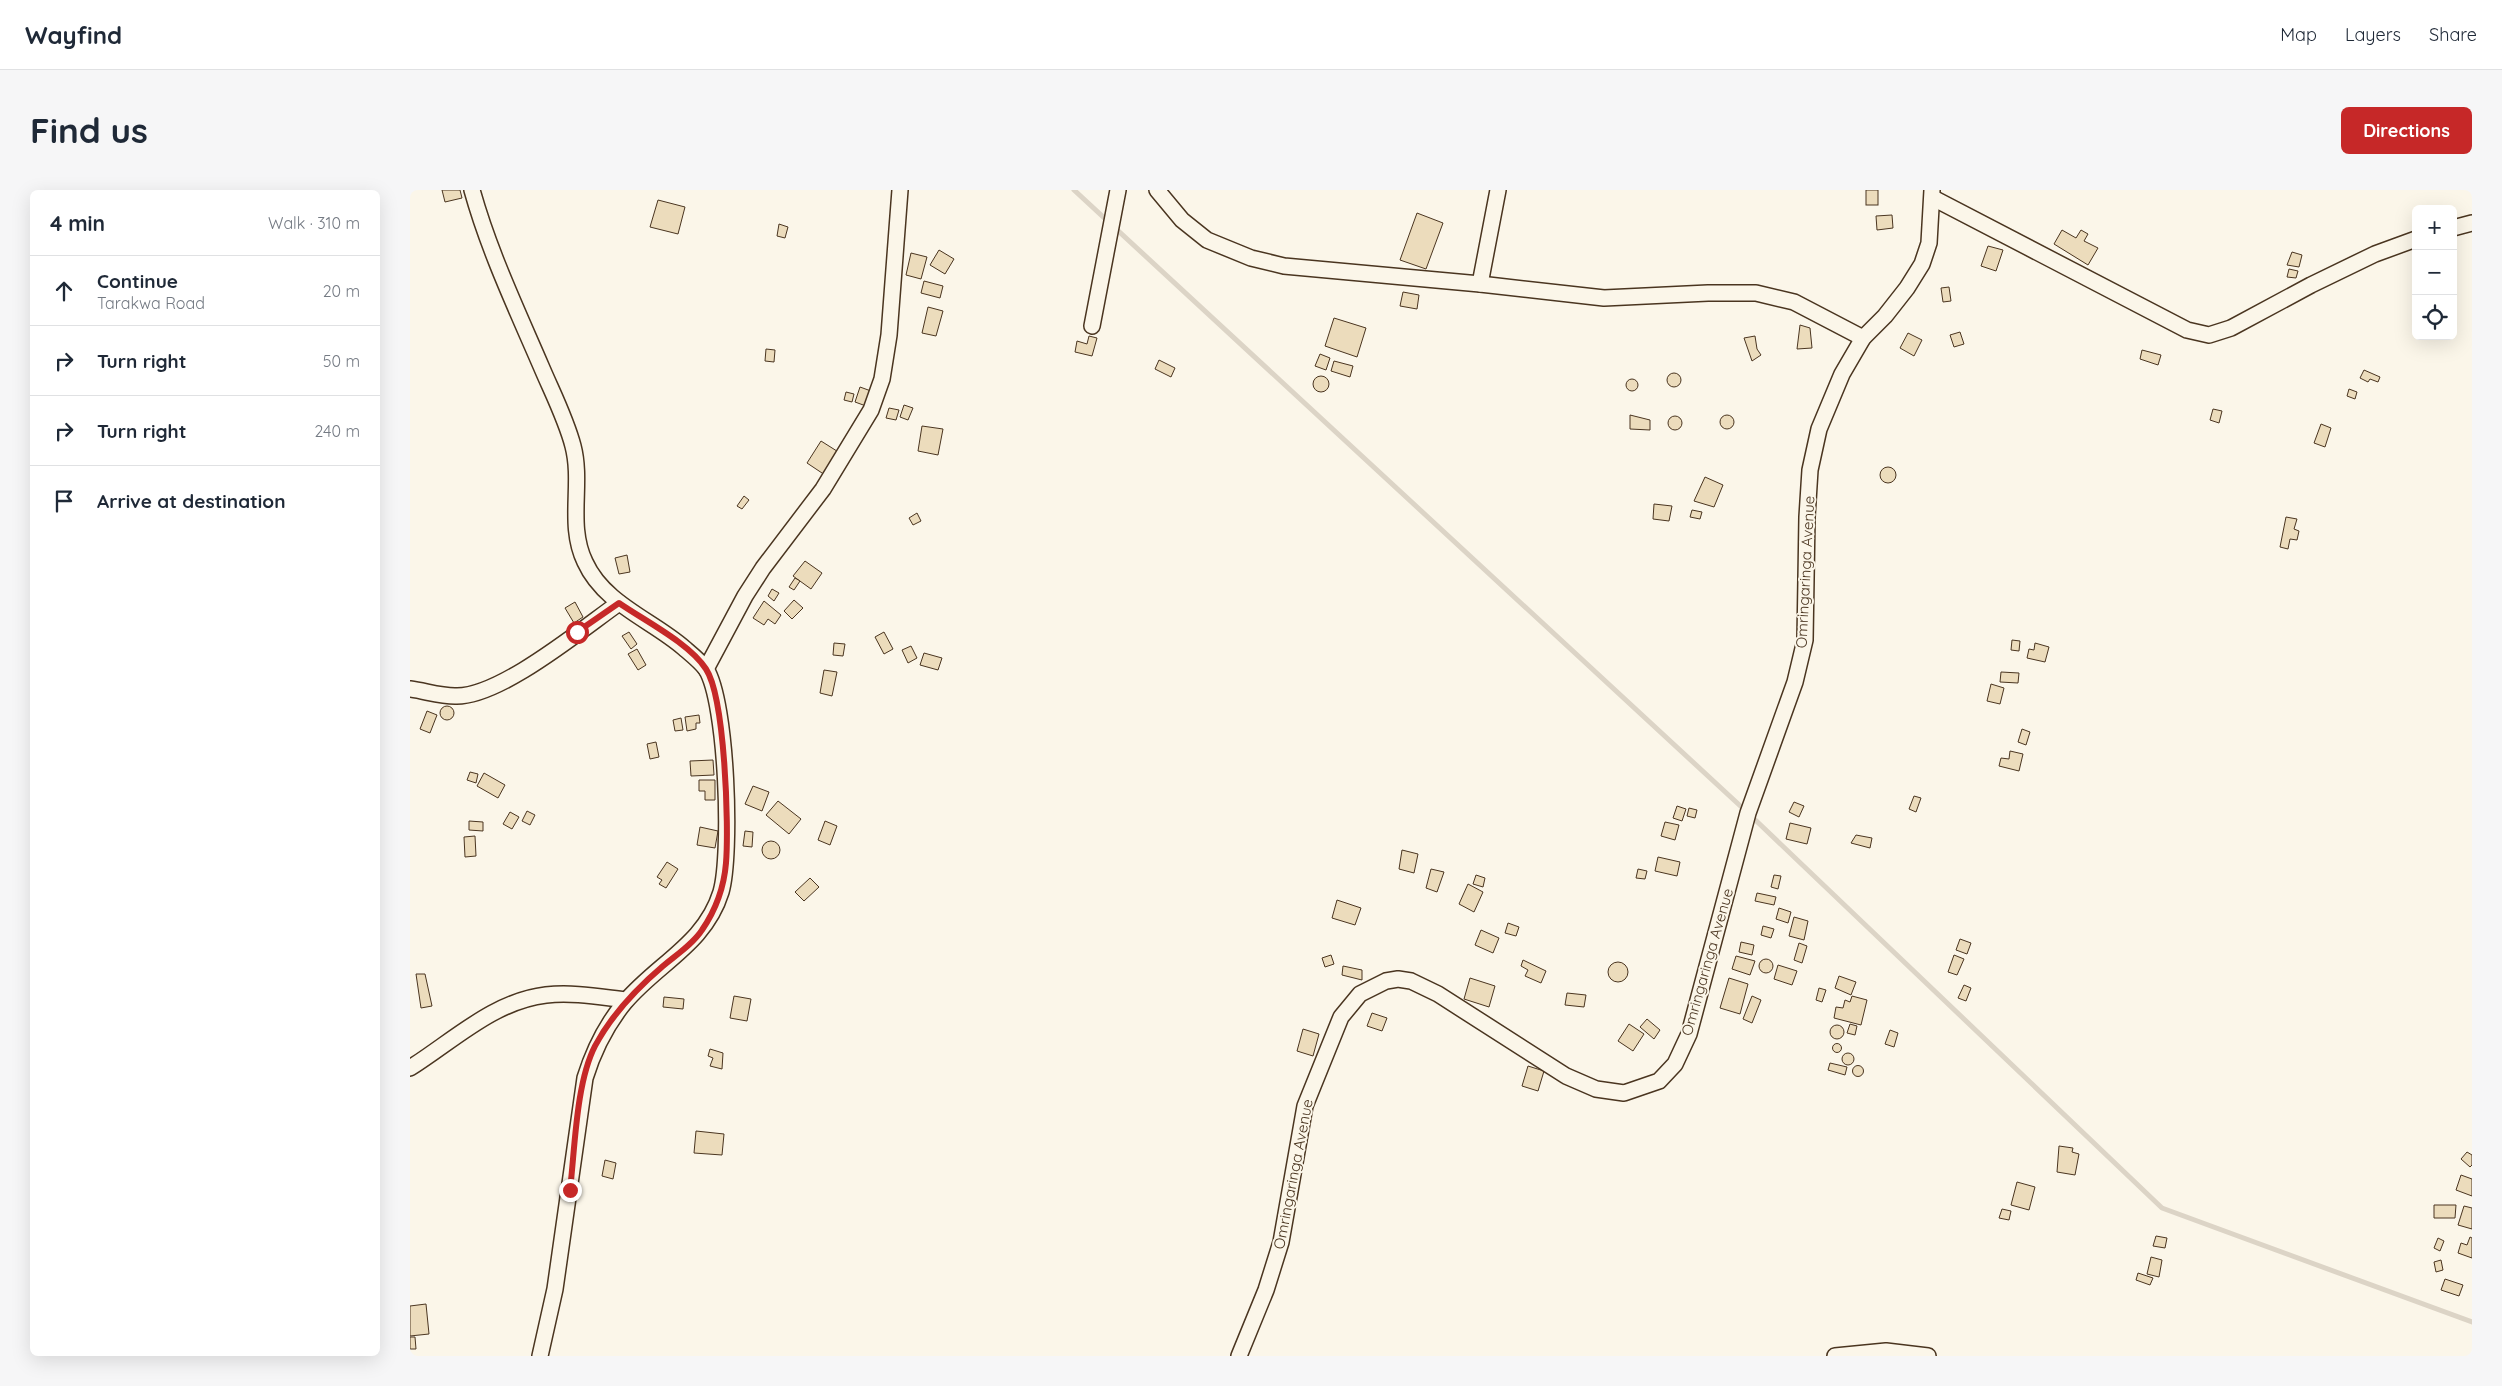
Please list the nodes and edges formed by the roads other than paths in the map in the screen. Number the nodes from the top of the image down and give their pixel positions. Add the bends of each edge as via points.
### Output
1 (472, 190) edge
2 (900, 190) edge
3 (1118, 190) edge
4 (1157, 190) edge
5 (1498, 190) edge
6 (1933, 194) edge
7 (2472, 223) edge
8 (2457, 227) edge
9 (2412, 240) edge
10 (1480, 284) junction
11 (1092, 326) dead end
12 (1862, 338) junction
13 (619, 603) junction
14 (706, 670) junction
15 (410, 689) edge
16 (626, 1000) junction
17 (410, 1068) edge
18 (540, 1356) edge
19 (1239, 1356) edge
20 (1835, 1356) edge
21 (1928, 1356) edge

1 - 13 street via 491,250 573,446 577,470 574,506 584,560 592,575
2 - 14 street via 888,334 882,379 871,410 823,489 750,589
3 - 11 street
4 - 10 street via 1182,220 1207,240 1251,258 1284,266
5 - 10 street
6 - 9 street via 2187,330 2208,335 2231,328 2375,254
6 - 12 street, Omringaringa Avenue via 1929,244 1922,264 1885,316
7 - 8 street
10 - 12 street via 1604,298 1756,293 1794,302
12 - 19 street, Omringaringa Avenue via 1842,374 1820,429 1810,470 1805,640 1795,682 1748,813 1689,1034 1675,1064 1659,1081 1642,1088 1624,1093 1596,1089 1566,1076 1438,994 1411,981 1386,981 1360,994 1341,1017 1304,1106 1280,1242 1266,1290
13 - 14 street via 684,647
13 - 15 street via 529,666 492,687 456,696
14 - 16 street via 717,703 727,808 726,864 721,892 701,932
16 - 17 street via 581,994 546,995 518,1001 488,1015
16 - 18 street via 594,1048 585,1078 555,1289
20 - 21 street via 1886,1351

